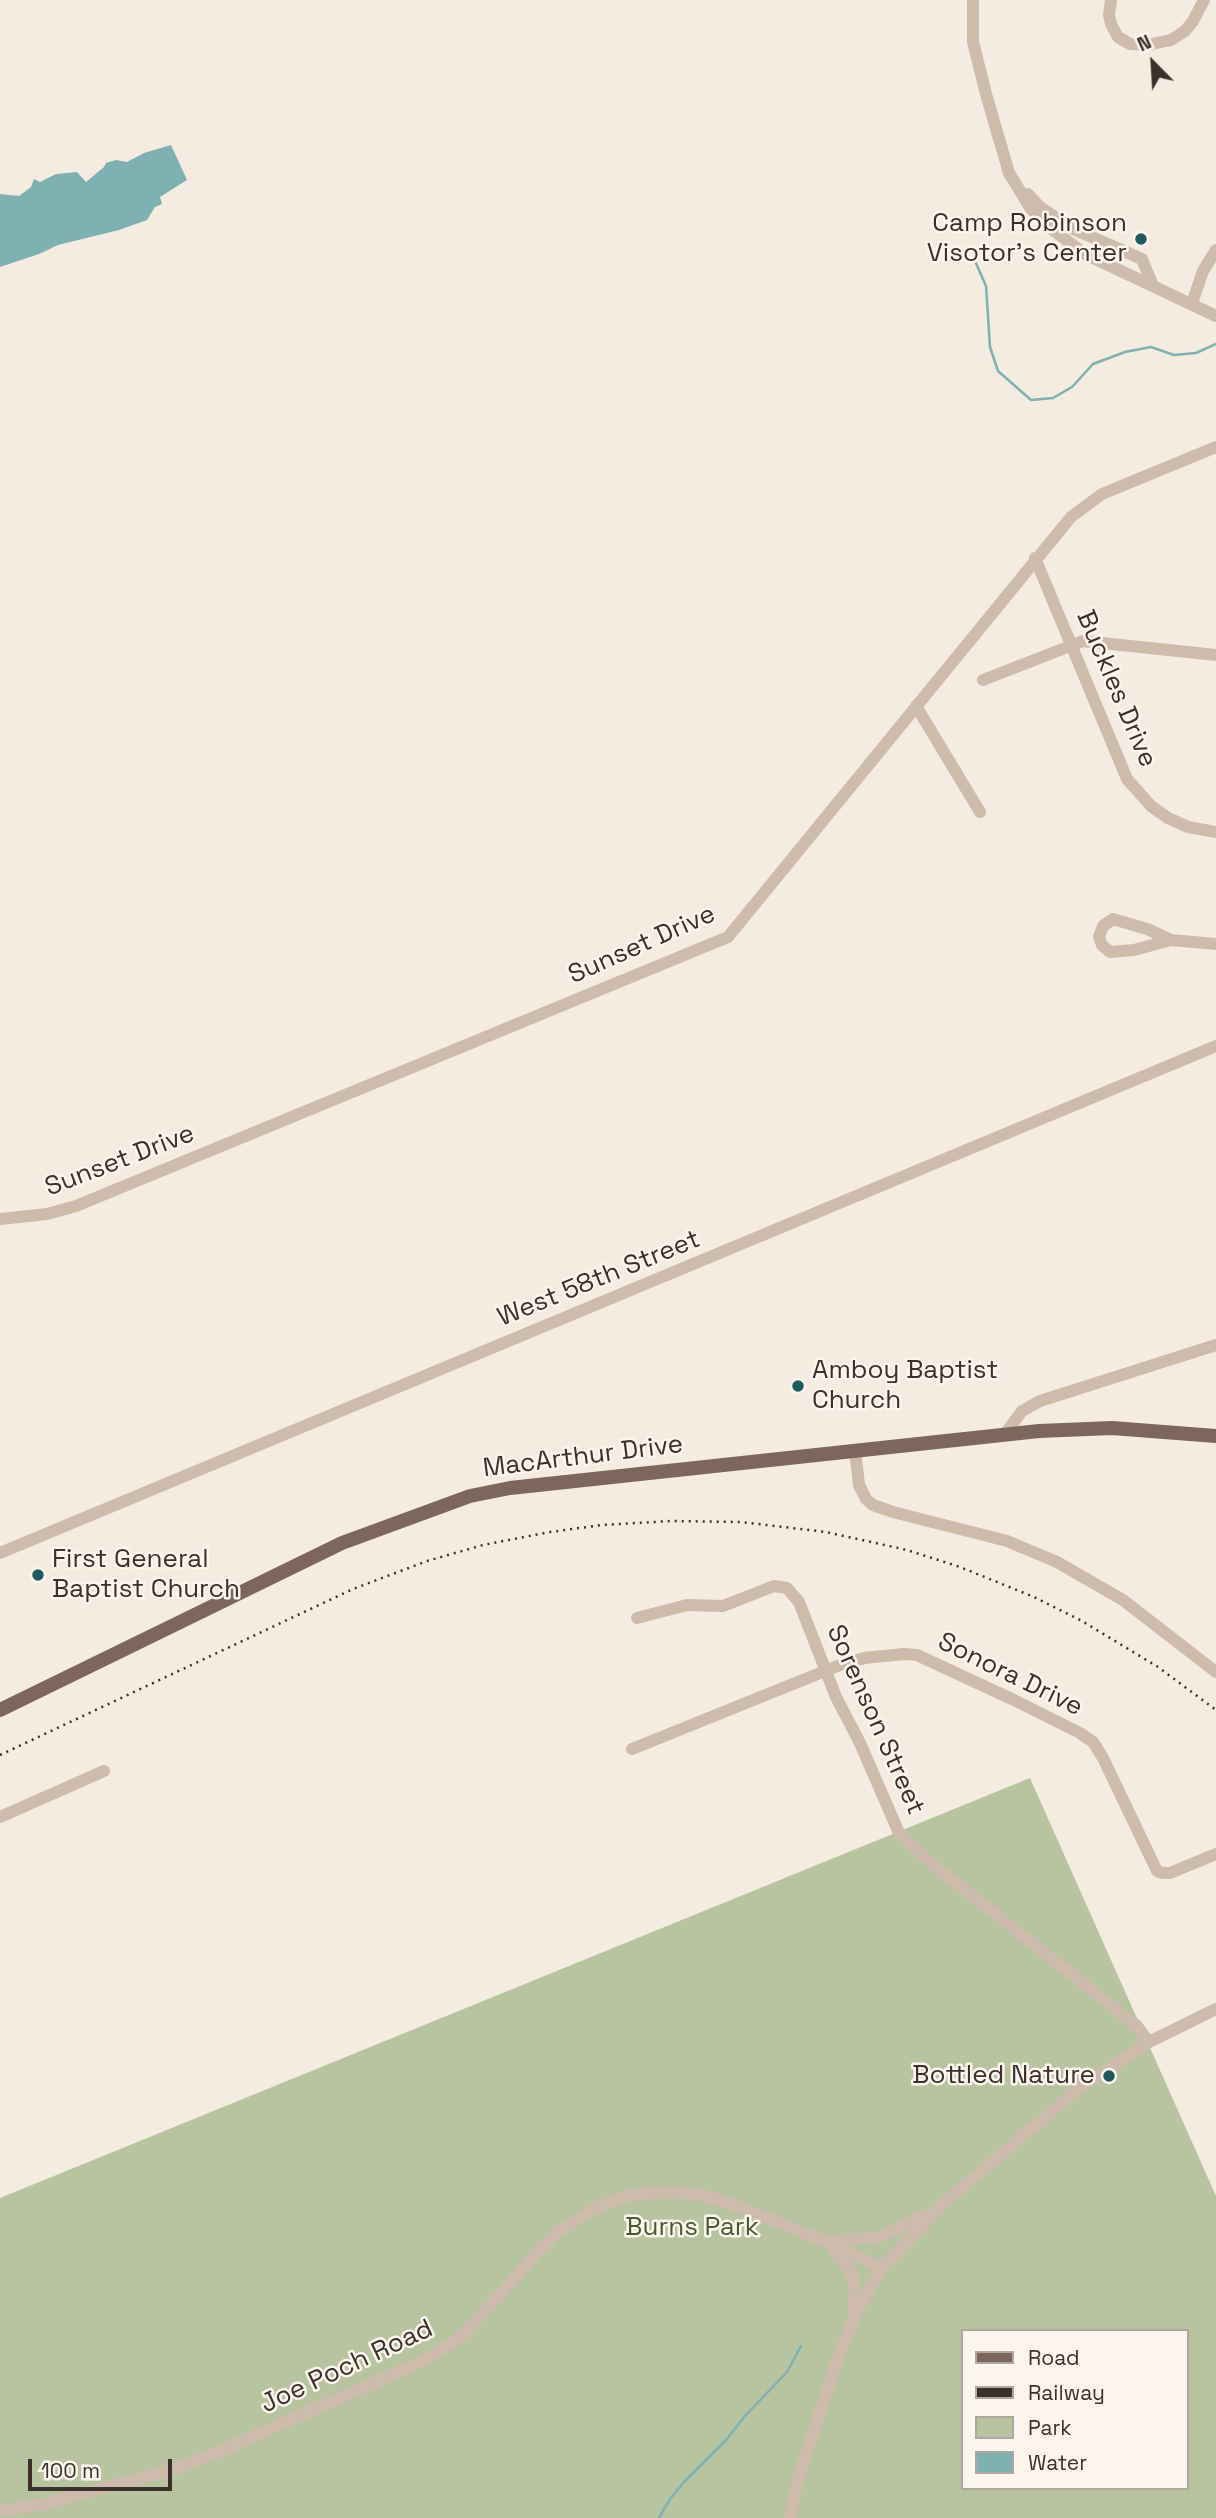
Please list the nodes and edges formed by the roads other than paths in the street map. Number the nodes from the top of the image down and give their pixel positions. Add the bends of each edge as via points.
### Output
1 (973, 0) edge
2 (1111, 0) edge
3 (1204, 0) edge
4 (986, 94) junction
5 (1216, 250) edge
6 (1153, 286) junction
7 (1192, 303) junction
8 (1216, 316) edge
9 (1216, 447) edge
10 (1035, 558) junction
11 (1072, 644) junction
12 (1216, 654) edge
13 (983, 680) dead end
14 (916, 706) junction
15 (980, 812) dead end
16 (1216, 832) edge
17 (1171, 940) junction
18 (1216, 944) edge
19 (1216, 1046) edge
20 (0, 1219) edge
21 (1216, 1345) edge
22 (1005, 1434) junction
23 (1216, 1436) edge
24 (855, 1450) junction
25 (0, 1553) edge
26 (637, 1618) dead end
27 (826, 1671) junction
28 (1216, 1672) edge
29 (0, 1710) edge
30 (632, 1749) dead end
31 (104, 1771) dead end
32 (0, 1818) edge
33 (1216, 1854) edge
34 (1215, 2012) edge
35 (1149, 2042) junction
36 (938, 2209) junction
37 (827, 2242) junction
38 (881, 2268) junction
39 (852, 2321) junction
40 (0, 2511) edge
41 (790, 2518) edge

1 - 4 street via 973,42
2 - 3 street via 1109,15 1118,37 1130,44 1147,45 1171,40 1185,31
4 - 6 street via 1009,173 1031,209 1085,254
4 - 6 street via 997,113 1015,172 1035,202 1081,233 1142,259
5 - 7 street
6 - 7 street
7 - 8 street
9 - 10 street, Sunset Drive via 1095,499 1070,517
10 - 11 street, Buckles Drive
10 - 14 street, Sunset Drive
11 - 12 street via 1083,641
11 - 13 street
11 - 16 street, Buckles Drive via 1131,784 1168,818
14 - 15 street
14 - 20 street, Sunset Drive via 728,937 76,1206
17 - 17 street via 1112,952 1099,937 1102,926 1116,919
17 - 18 street
19 - 25 street, West 58th Street
21 - 22 street via 1040,1401 1022,1411
22 - 23 main road, MacArthur Drive via 1112,1428
22 - 24 main road, MacArthur Drive
24 - 28 street via 859,1485 873,1505 1007,1541 1056,1562 1123,1600
24 - 29 main road, MacArthur Drive via 470,1496 330,1549
26 - 27 street, Sorenson Street via 687,1605 723,1605 774,1586 788,1588 799,1602
27 - 30 street, Sonora Drive
27 - 33 street, Sonora Drive via 864,1658 904,1654 940,1664 1093,1742 1157,1871 1170,1873
27 - 35 street, Sorenson Street via 899,1833 1137,2026
31 - 32 street
34 - 35 street
35 - 36 street via 1078,2089
36 - 37 street, Joe Poch Road via 879,2236
36 - 38 street
37 - 38 street, Joe Poch Road
37 - 39 street, Joe Poch Road via 852,2273
37 - 40 street, Joe Poch Road via 702,2195 645,2193 612,2200 560,2231 462,2336 423,2361 175,2469
38 - 39 street
39 - 41 street via 797,2479

